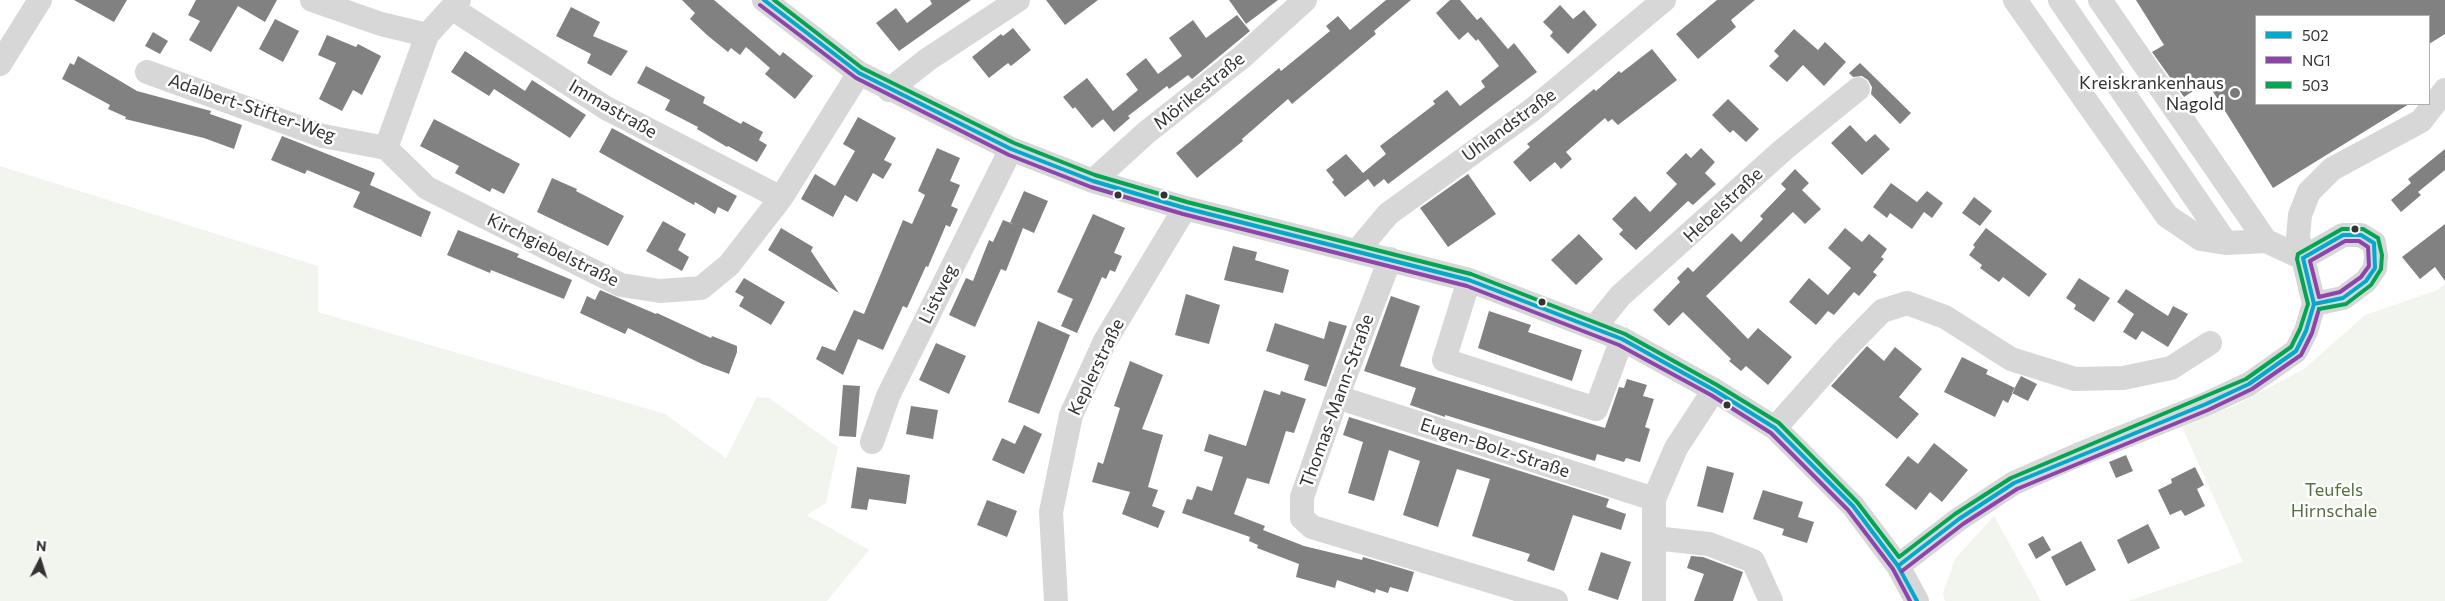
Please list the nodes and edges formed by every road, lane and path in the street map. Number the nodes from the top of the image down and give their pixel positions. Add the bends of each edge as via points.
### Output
1 (40, 0) edge
2 (312, 0) edge
3 (764, 0) edge
4 (1018, 0) edge
5 (1305, 0) edge
6 (1664, 0) edge
7 (2015, 0) edge
8 (2060, 0) edge
9 (2100, 0) edge
10 (456, 4) edge
11 (427, 35) junction
12 (0, 64) edge
13 (147, 72) dead end
14 (859, 73) junction
15 (1858, 89) dead end
16 (889, 90) junction
17 (2445, 90) edge
18 (386, 148) junction
19 (1010, 149) junction
20 (1093, 181) junction
21 (781, 198) junction
22 (1184, 208) junction
23 (2266, 241) junction
24 (2226, 243) junction
25 (1356, 251) junction
26 (1390, 258) junction
27 (2303, 258) junction
28 (1469, 280) junction
29 (2314, 304) junction
30 (1595, 327) junction
31 (1622, 339) junction
32 (2210, 343) dead end
33 (1714, 390) junction
34 (1337, 397) junction
35 (1775, 428) junction
36 (872, 442) dead end
37 (1654, 499) junction
38 (1654, 538) junction
39 (1898, 566) junction
40 (1056, 601) edge
41 (1556, 601) edge
42 (1654, 601) edge
43 (1771, 601) edge
44 (1917, 601) edge

1 - 12 street
2 - 11 street via 381,24
3 - 14 street
4 - 16 street via 927,60
5 - 20 street, Mörikestraße
6 - 25 street, Uhlandstraße via 1532,110 1388,214
7 - 24 street via 2167,216 2201,239
8 - 24 street
9 - 23 street
10 - 11 street
10 - 21 street, Immastraße via 606,108
11 - 18 street
13 - 18 street, Adalbert-Stifter-Weg via 323,136
14 - 16 street
14 - 21 street, Kirchgiebelstraße
15 - 30 street, Hebelstraße via 1783,150 1620,296
16 - 19 street
17 - 27 street via 2421,121 2332,169 2309,192 2300,215 2298,237
18 - 21 street, Kirchgiebelstraße via 427,188 621,285 660,291 701,288 729,265
19 - 20 street
19 - 36 street, Listweg via 888,396
20 - 22 street
22 - 25 street
22 - 40 street, Keplerstraße via 1105,341 1071,415 1051,512
23 - 24 street
23 - 27 street
25 - 26 street
26 - 28 street
26 - 34 street, Thomas-Mann-Straße
27 - 29 street
27 - 29 street via 2343,235 2361,235 2374,243 2375,268 2366,281 2343,298
28 - 30 street
28 - 31 street via 1444,360 1596,409
29 - 39 street via 2296,351 2249,384 2014,483 1959,519
30 - 31 street
31 - 33 street
32 - 35 street via 2171,368 2123,378 2075,379 2011,359 1945,317 1907,304 1882,311
33 - 35 street
33 - 37 street via 1676,448
34 - 37 street, Eugen-Bolz-Straße
34 - 41 street, Thomas-Mann-Straße via 1302,497 1302,518 1312,527
35 - 39 street via 1853,506
37 - 38 street
38 - 42 street
38 - 43 street via 1709,544 1753,562
39 - 44 street

